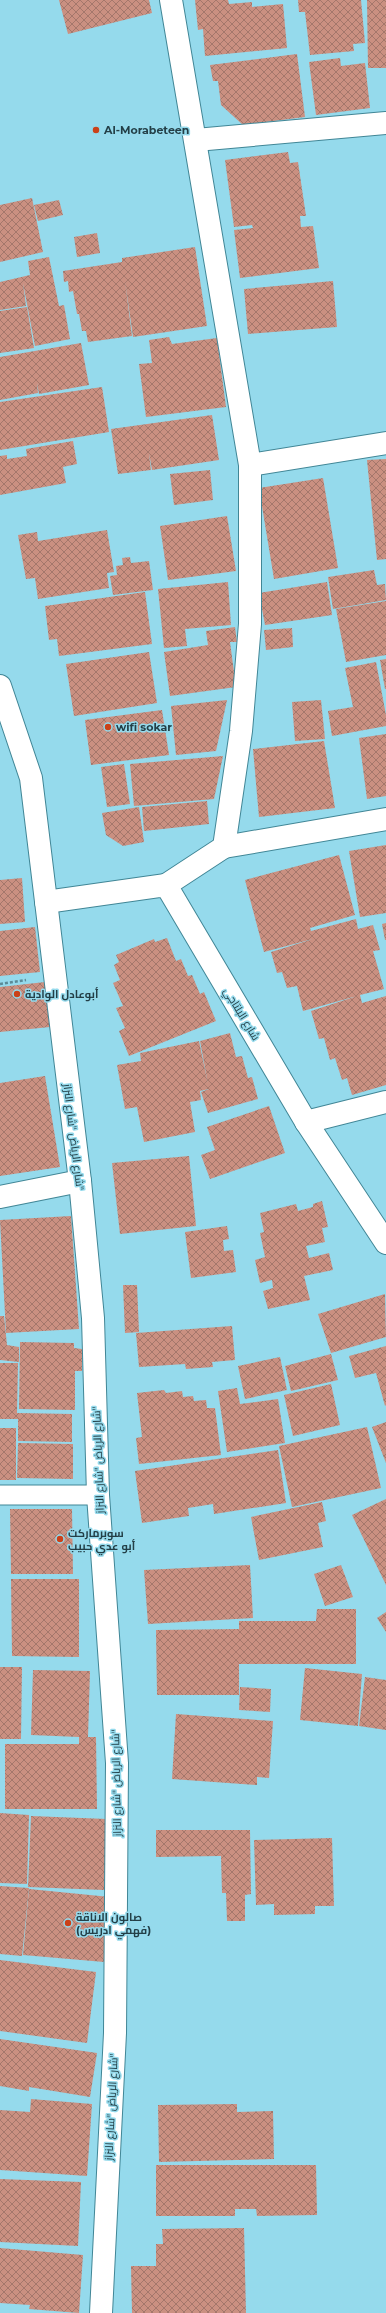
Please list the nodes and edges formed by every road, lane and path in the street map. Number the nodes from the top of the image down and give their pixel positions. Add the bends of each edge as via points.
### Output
1 (171, 0) edge
2 (386, 124) edge
3 (196, 140) junction
4 (386, 443) edge
5 (250, 465) junction
6 (0, 686) edge
7 (386, 819) edge
8 (224, 847) junction
9 (166, 885) junction
10 (46, 902) junction
11 (386, 1102) edge
12 (306, 1122) junction
13 (80, 1182) junction
14 (0, 1197) edge
15 (386, 1243) edge
16 (0, 1495) edge
17 (98, 1495) junction
18 (101, 2313) edge

1 - 3 street
2 - 3 street
3 - 5 street
4 - 5 street
5 - 8 street via 250,624 241,731
6 - 10 street, شارع الرياض "شارع النزاز" via 31,778
7 - 8 street
8 - 9 street
9 - 10 street
9 - 12 street, شارع البلتاجي
10 - 13 street, شارع الرياض "شارع النزاز"
11 - 12 street
12 - 15 street, شارع البلتاجي
13 - 14 street
13 - 17 street, شارع الرياض "شارع النزاز" via 93,1318
16 - 17 lane
17 - 18 street, شارع الرياض "شارع النزاز" via 118,1763 115,2032

